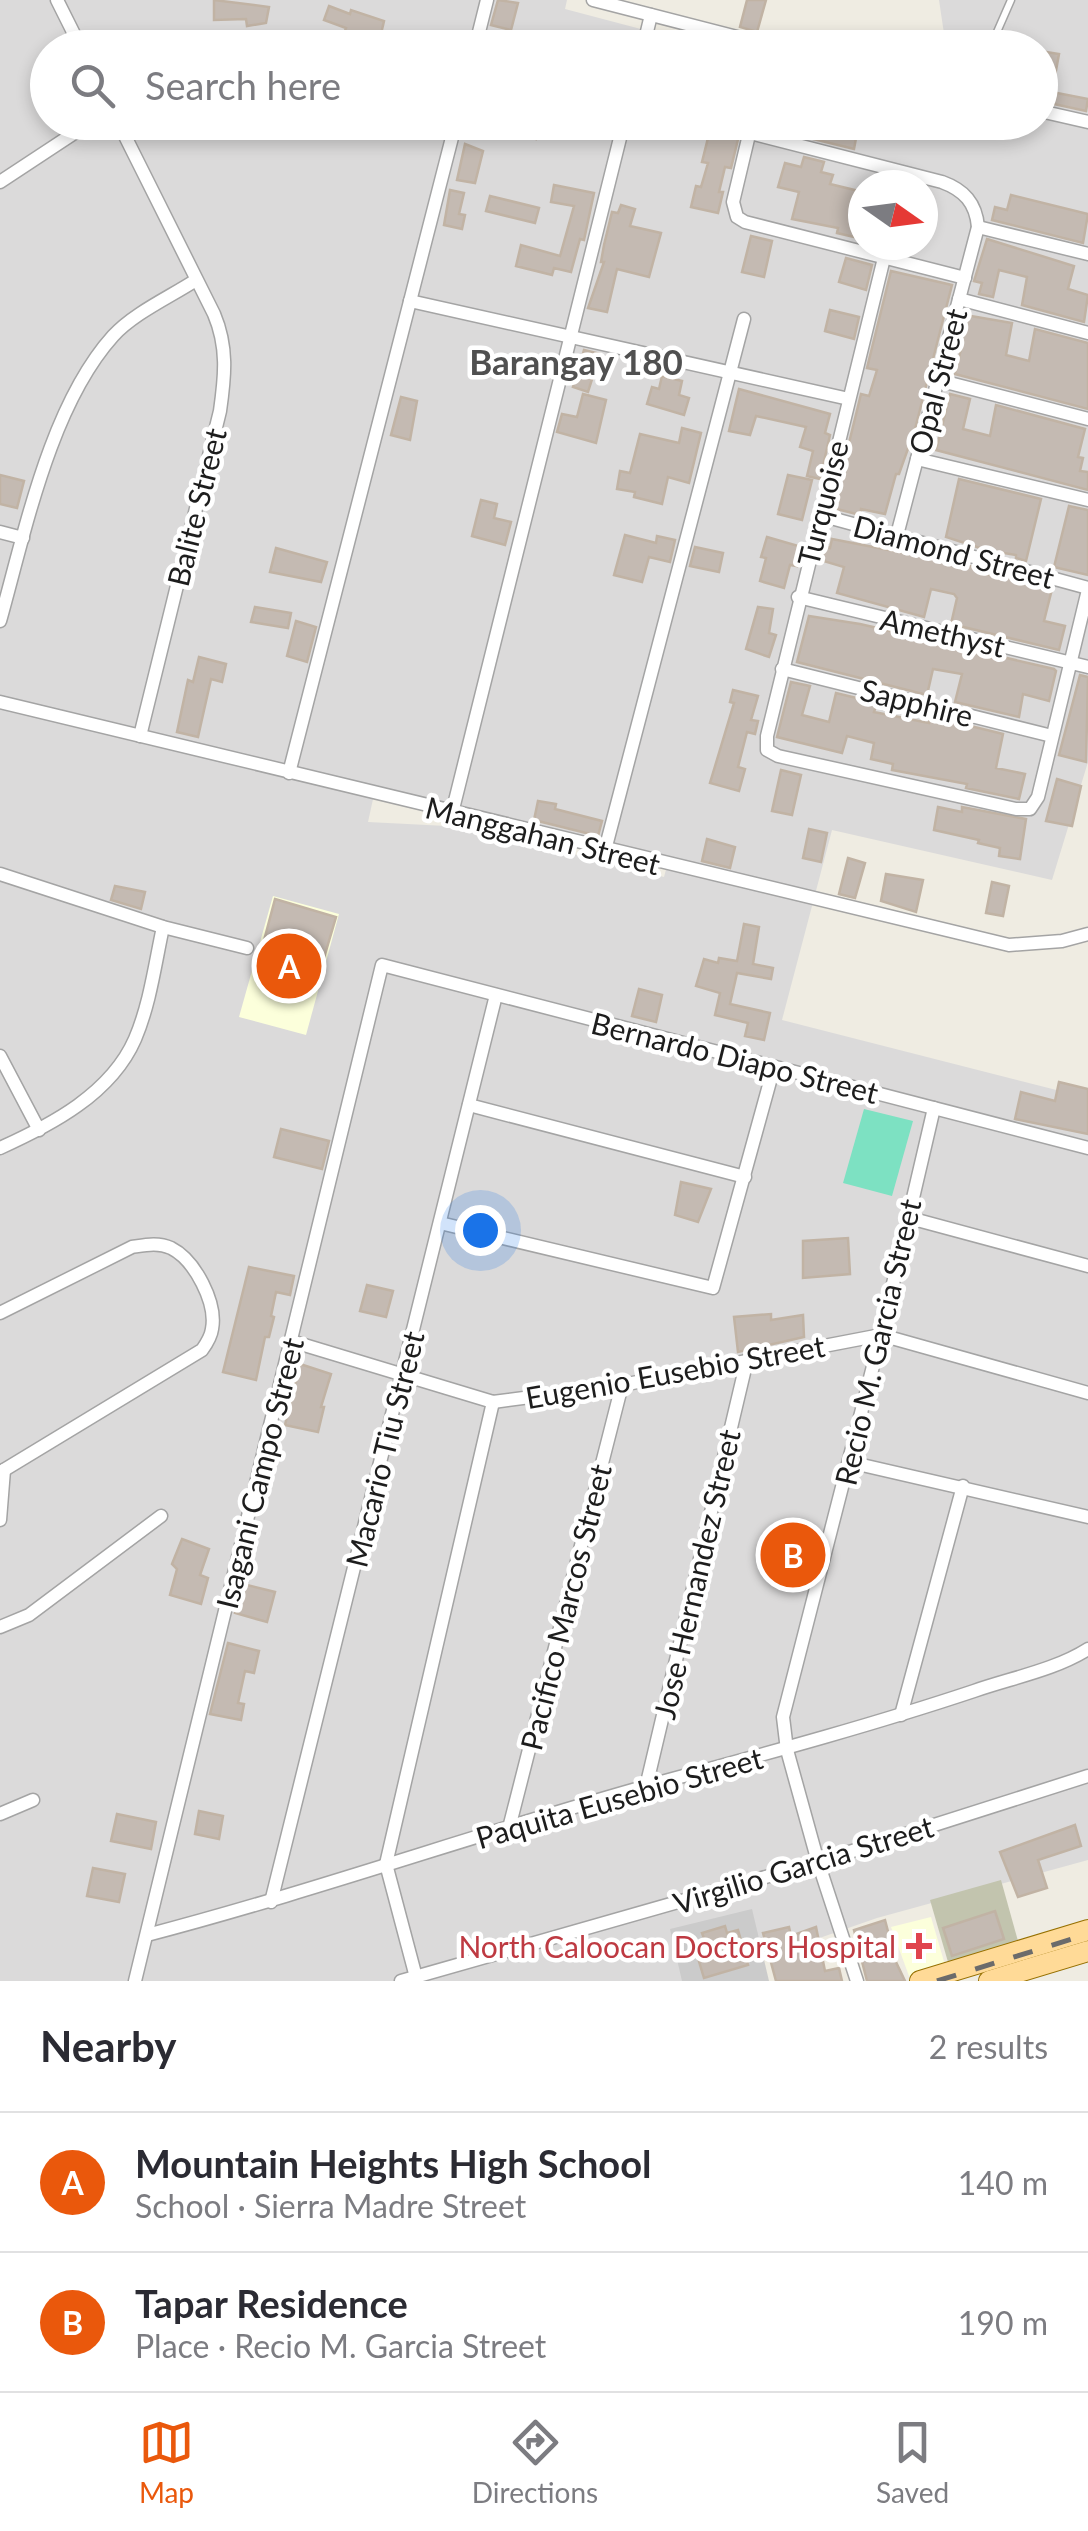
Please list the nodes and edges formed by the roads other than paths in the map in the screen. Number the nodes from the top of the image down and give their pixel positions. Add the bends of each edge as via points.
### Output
1 (57, 0) edge
2 (487, 0) edge
3 (594, 0) edge
4 (1011, 0) edge
5 (651, 15) junction
6 (72, 30) edge
7 (480, 30) edge
8 (647, 30) edge
9 (709, 30) edge
10 (998, 30) edge
11 (1058, 114) edge
12 (1088, 122) edge
13 (64, 140) edge
14 (127, 140) edge
15 (451, 140) edge
16 (620, 140) edge
17 (748, 140) edge
18 (792, 140) edge
19 (0, 182) edge
20 (978, 227) junction
21 (848, 249) edge
22 (1088, 254) edge
23 (884, 260) edge
24 (892, 260) edge
25 (965, 278) junction
26 (196, 280) junction
27 (959, 299) junction
28 (410, 301) junction
29 (744, 319) dead end
30 (1088, 333) edge
31 (571, 337) junction
32 (730, 372) junction
33 (938, 380) junction
34 (849, 399) junction
35 (1088, 419) edge
36 (917, 459) junction
37 (1088, 500) edge
38 (820, 515) junction
39 (0, 532) edge
40 (897, 536) junction
41 (23, 538) junction
42 (1088, 589) edge
43 (798, 598) junction
44 (0, 621) edge
45 (1070, 663) junction
46 (1088, 667) edge
47 (782, 669) junction
48 (0, 702) edge
49 (140, 736) junction
50 (1052, 736) junction
51 (288, 773) junction
52 (452, 813) junction
53 (606, 850) junction
54 (0, 874) edge
55 (163, 927) junction
56 (1088, 934) edge
57 (247, 948) dead end
58 (382, 966) joint
59 (496, 995) junction
60 (0, 1056) edge
61 (774, 1066) junction
62 (469, 1105) junction
63 (934, 1108) junction
64 (39, 1130) junction
65 (0, 1148) edge
66 (1088, 1148) edge
67 (745, 1177) junction
68 (906, 1217) junction
69 (440, 1224) junction
70 (1088, 1266) edge
71 (0, 1314) edge
72 (881, 1335) junction
73 (291, 1341) junction
74 (747, 1360) junction
75 (402, 1374) junction
76 (622, 1385) junction
77 (1088, 1393) edge
78 (493, 1402) junction
79 (849, 1462) junction
80 (2, 1468) edge
81 (963, 1486) junction
82 (161, 1516) dead end
83 (1088, 1517) edge
84 (0, 1520) edge
85 (0, 1626) edge
86 (1088, 1650) edge
87 (901, 1715) junction
88 (787, 1750) junction
89 (1088, 1776) edge
90 (646, 1787) junction
91 (33, 1800) dead end
92 (0, 1814) edge
93 (509, 1828) junction
94 (818, 1862) junction
95 (386, 1864) junction
96 (272, 1902) junction
97 (1088, 1930) edge
98 (146, 1935) junction
99 (1088, 1950) edge
100 (417, 1979) edge
101 (135, 1981) edge
102 (401, 1981) edge
103 (857, 1981) edge
104 (920, 1981) edge
105 (989, 1981) edge

1 - 6 street
2 - 7 street
3 - 5 street
4 - 10 lane
5 - 8 street
5 - 9 street
11 - 12 street
13 - 19 street
14 - 26 street, Balite Street
15 - 28 street
16 - 31 street
17 - 21 street via 733,202 738,217
18 - 20 street via 955,187 969,198
20 - 22 street
20 - 25 street, Opal Street
23 - 34 street, Turquoise
24 - 25 street
25 - 27 street, Opal Street
26 - 41 street via 115,334 96,360 67,407
26 - 49 street, Balite Street via 223,335 226,368
27 - 30 street
27 - 33 street, Opal Street
28 - 31 street
28 - 51 street
29 - 32 street
31 - 32 street
31 - 52 street
32 - 34 street
32 - 53 street
33 - 35 street
33 - 36 street, Opal Street
34 - 38 street, Turquoise
36 - 37 street
36 - 40 street, Opal Street
38 - 40 street, Diamond Street
38 - 43 street, Turquoise
39 - 41 street
40 - 42 street, Diamond Street
41 - 44 street
42 - 45 street
43 - 45 street, Amethyst
43 - 47 street, Turquoise
45 - 46 street, Amethyst
45 - 50 street
47 - 50 street, Sapphire
47 - 50 street, Turquoise via 767,736 767,750 778,756 1030,808
48 - 49 street, Manggahan Street
49 - 51 street, Manggahan Street
51 - 52 street, Manggahan Street
52 - 53 street, Manggahan Street
53 - 56 street, Manggahan Street via 1009,945
54 - 55 street
55 - 57 street
55 - 64 street via 134,1042 112,1074
58 - 59 street, Bernardo Diapo Street
58 - 73 street, Isagani Campo Street
59 - 61 street, Bernardo Diapo Street
59 - 62 street, Macario Tiu Street
60 - 64 street
61 - 63 street, Bernardo Diapo Street
61 - 67 street
62 - 67 street
62 - 69 street, Macario Tiu Street
63 - 66 street, Bernardo Diapo Street
63 - 68 street, Recio M. Garcia Street
64 - 65 street
67 - 69 street via 713,1288
68 - 70 street
68 - 72 street, Recio M. Garcia Street
69 - 75 street, Macario Tiu Street
71 - 80 street via 132,1247 154,1244 172,1248 190,1265 214,1316 202,1350
72 - 74 street, Eugenio Eusebio Street
72 - 77 street, Eugenio Eusebio Street
72 - 79 street, Recio M. Garcia Street
73 - 75 street, Eugenio Eusebio Street
73 - 98 street, Isagani Campo Street
74 - 76 street, Eugenio Eusebio Street
74 - 90 street, Jose Hernandez Street
75 - 78 street, Eugenio Eusebio Street
75 - 96 street, Macario Tiu Street
76 - 78 street, Eugenio Eusebio Street
76 - 93 street, Pacifico Marcos Street
78 - 95 street, Eugenio Eusebio Street
79 - 81 street
79 - 88 street, Recio M. Garcia Street via 783,1716
80 - 84 street
81 - 83 street
81 - 87 street
82 - 85 street via 29,1615
86 - 87 street, Paquita Eusebio Street
87 - 88 street, Paquita Eusebio Street
88 - 90 street, Paquita Eusebio Street
88 - 94 street, Recio M. Garcia Street
89 - 94 street, Virgilio Garcia Street
90 - 93 street, Paquita Eusebio Street
91 - 92 street
93 - 95 street, Paquita Eusebio Street
94 - 100 street, Virgilio Garcia Street
94 - 103 street, Recio M. Garcia Street
95 - 96 street, Paquita Eusebio Street
95 - 100 street, Eugenio Eusebio Street
96 - 98 street, Paquita Eusebio Street
97 - 104 main road
98 - 101 street, Isagani Campo Street
99 - 105 main road
100 - 102 street, Virgilio Garcia Street

